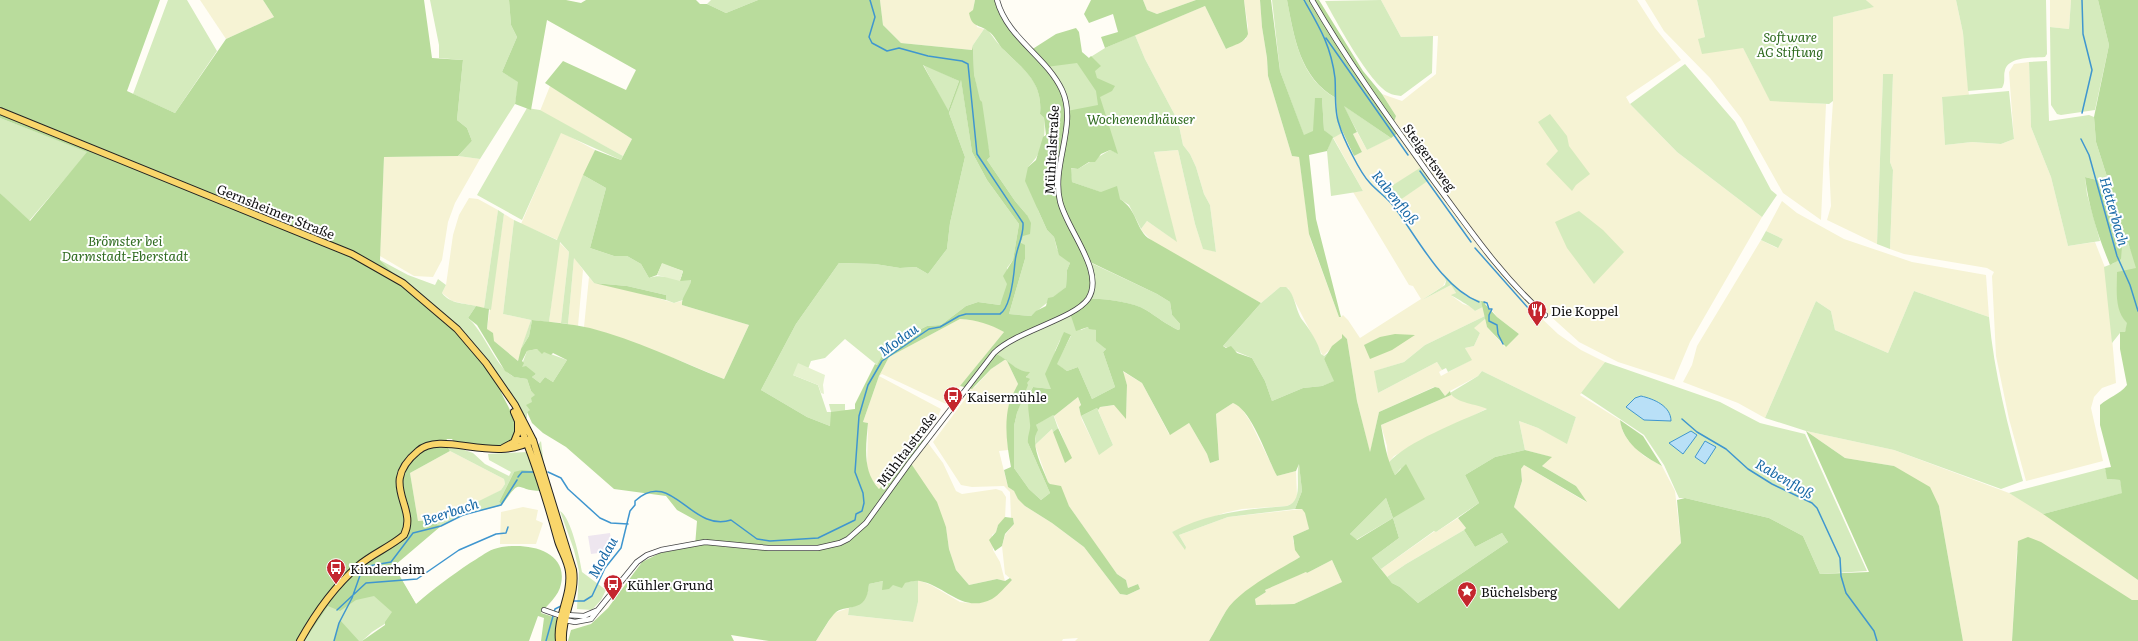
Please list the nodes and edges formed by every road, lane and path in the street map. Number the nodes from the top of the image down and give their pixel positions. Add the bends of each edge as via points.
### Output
1 (997, 0) edge
2 (1312, 0) edge
3 (0, 111) edge
4 (1545, 315) dead end
5 (504, 390) junction
6 (517, 419) junction
7 (529, 441) junction
8 (514, 442) junction
9 (498, 449) junction
10 (546, 489) junction
11 (568, 599) junction
12 (544, 610) dead end
13 (563, 614) junction
14 (300, 641) edge
15 (559, 641) edge
16 (563, 641) edge

1 - 13 street, Mühltalstraße via 1008,24 1054,78 1064,98 1067,116 1058,192 1062,210 1093,276 1093,286 1088,299 1076,310 1009,341 994,353 866,523 848,539 818,548 768,548 705,542 661,550 637,562 594,617 576,622
2 - 4 street, Steigertsweg via 1342,49 1414,154 1497,265
3 - 5 main road, Gernsheimer Straße via 312,237 381,270 403,283 457,329 486,362
5 - 6 main road, Gernsheimer Straße
5 - 7 main road, Gernsheimer Straße
6 - 7 main road, Gernsheimer Straße
6 - 8 main road via 518,432
7 - 8 main road
7 - 9 main road via 517,448
7 - 10 main road, Gernsheimer Straße
8 - 9 main road
9 - 14 main road via 433,443 419,449 405,463 400,474 407,522 404,535 359,565 341,583 314,616
10 - 11 main road via 559,544 569,568
10 - 11 main road via 573,567 574,582
11 - 13 main road
12 - 13 street, Mühltalstraße
13 - 15 main road
13 - 16 main road

